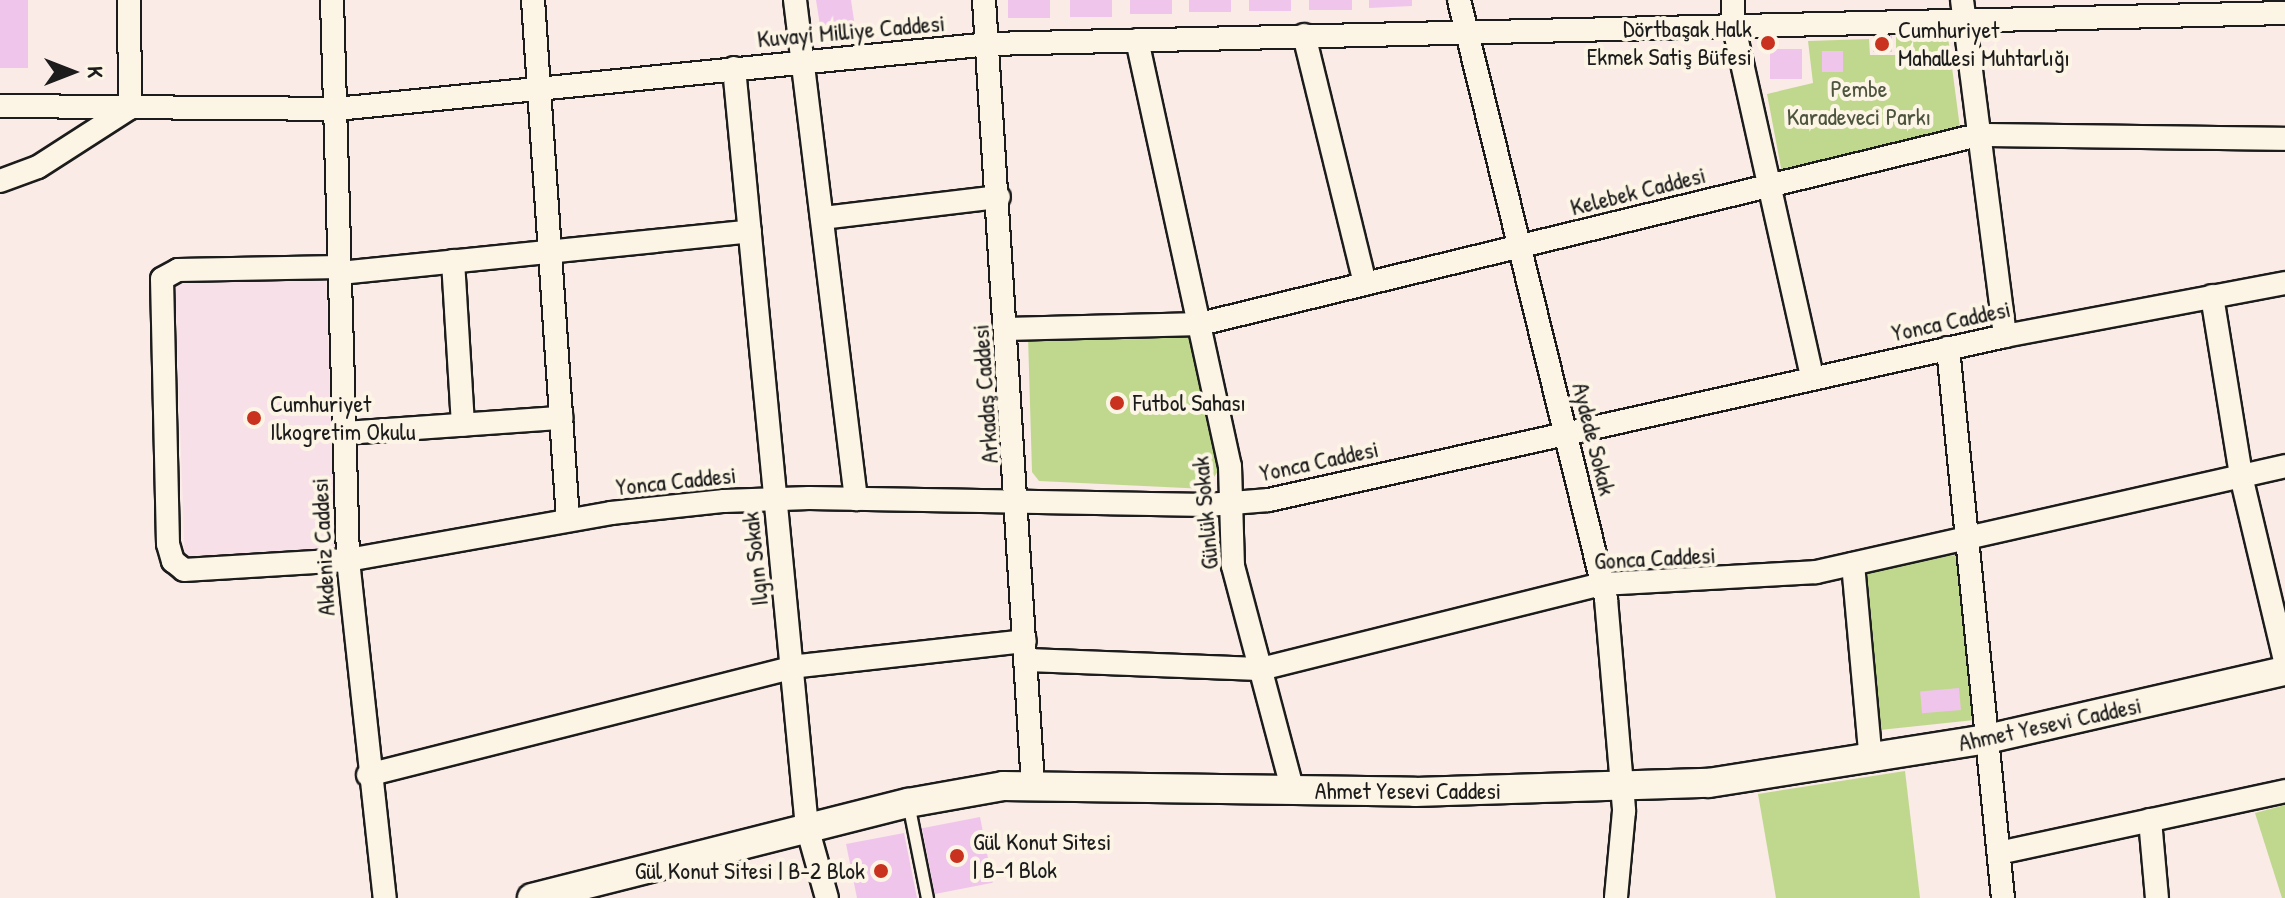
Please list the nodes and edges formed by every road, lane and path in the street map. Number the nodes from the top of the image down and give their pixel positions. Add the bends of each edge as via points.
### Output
1 (129, 0) edge
2 (332, 0) edge
3 (795, 0) edge
4 (984, 0) edge
5 (1459, 0) edge
6 (1733, 0) edge
7 (537, 1) edge
8 (1962, 9) edge
9 (2285, 13) edge
10 (1733, 23) junction
11 (1466, 29) junction
12 (1304, 35) junction
13 (1137, 40) junction
14 (989, 44) junction
15 (803, 61) junction
16 (734, 68) junction
17 (539, 88) junction
18 (0, 106) edge
19 (130, 108) junction
20 (336, 109) junction
21 (1978, 135) junction
22 (2285, 139) edge
23 (0, 181) edge
24 (1768, 186) junction
25 (999, 197) junction
26 (822, 218) junction
27 (750, 231) junction
28 (1520, 246) junction
29 (550, 251) junction
30 (453, 261) junction
31 (340, 270) junction
32 (2285, 283) edge
33 (1365, 284) junction
34 (2212, 296) junction
35 (1200, 324) junction
36 (1007, 329) junction
37 (2005, 336) junction
38 (1948, 348) junction
39 (1812, 377) junction
40 (561, 418) junction
41 (463, 425) junction
42 (1566, 432) junction
43 (345, 433) junction
44 (2285, 466) edge
45 (2241, 476) junction
46 (775, 499) junction
47 (856, 499) junction
48 (1018, 502) junction
49 (1234, 504) junction
50 (568, 520) junction
51 (1967, 538) junction
52 (348, 560) junction
53 (1853, 564) junction
54 (1603, 584) junction
55 (1025, 651) junction
56 (2285, 660) edge
57 (792, 669) junction
58 (1261, 669) junction
59 (2285, 671) edge
60 (1987, 739) junction
61 (1871, 760) junction
62 (368, 775) junction
63 (1033, 785) junction
64 (1623, 787) junction
65 (1293, 791) junction
66 (2285, 791) edge
67 (908, 803) junction
68 (2150, 820) junction
69 (807, 827) junction
70 (1999, 853) junction
71 (385, 898) edge
72 (532, 898) edge
73 (827, 898) edge
74 (927, 898) edge
75 (1616, 898) edge
76 (2003, 898) edge
77 (2157, 898) edge

1 - 19 street
2 - 20 street, Akdeniz Caddesi
3 - 15 street
4 - 14 street, Arkadaş Caddesi
5 - 11 street, Aydede Sokak
6 - 10 street
7 - 17 street
8 - 9 street, Kuvayi Milliye Caddesi
8 - 10 street, Kuvayi Milliye Caddesi
8 - 21 street
10 - 11 street, Kuvayi Milliye Caddesi
10 - 24 street
11 - 12 street, Kuvayi Milliye Caddesi
11 - 28 street, Aydede Sokak
12 - 13 street, Kuvayi Milliye Caddesi
12 - 33 street
13 - 14 street, Kuvayi Milliye Caddesi
13 - 35 street, Günlük Sokak
14 - 15 street, Kuvayi Milliye Caddesi
14 - 25 street, Arkadaş Caddesi
15 - 16 street, Kuvayi Milliye Caddesi
15 - 26 street
16 - 17 street, Kuvayi Milliye Caddesi
16 - 27 street, Ilgın Sokak
17 - 20 street, Kuvayi Milliye Caddesi
17 - 29 street
18 - 19 street, Kuvayi Milliye Caddesi
19 - 20 street, Kuvayi Milliye Caddesi
19 - 23 street via 48,161
20 - 31 street, Akdeniz Caddesi
21 - 22 street, Kelebek Caddesi
21 - 24 street, Kelebek Caddesi
21 - 37 street
24 - 28 street, Kelebek Caddesi
24 - 39 street
25 - 26 street
25 - 36 street, Arkadaş Caddesi
26 - 47 street
27 - 29 street
27 - 46 street, Ilgın Sokak
28 - 33 street, Kelebek Caddesi
28 - 42 street, Aydede Sokak
29 - 30 street
29 - 40 street
30 - 31 street
30 - 41 street
31 - 43 street, Akdeniz Caddesi
31 - 52 street, Yonca Caddesi via 172,271 160,286 160,310 173,561 184,570 203,571
32 - 34 street, Yonca Caddesi
33 - 35 street, Kelebek Caddesi
34 - 37 street, Yonca Caddesi
34 - 45 street
35 - 36 street, Kelebek Caddesi
35 - 49 street, Günlük Sokak
36 - 48 street, Arkadaş Caddesi
37 - 38 street, Yonca Caddesi
38 - 39 street, Yonca Caddesi
38 - 51 street
39 - 42 street, Yonca Caddesi
40 - 41 street
40 - 50 street
41 - 43 street
42 - 49 street, Yonca Caddesi
42 - 54 street, Aydede Sokak
43 - 52 street, Akdeniz Caddesi
44 - 45 street, Gonca Caddesi
45 - 51 street, Gonca Caddesi
45 - 56 street
46 - 47 street, Yonca Caddesi
46 - 50 street, Yonca Caddesi
46 - 57 street, Ilgın Sokak
47 - 48 street, Yonca Caddesi
48 - 49 street, Yonca Caddesi
48 - 55 street, Arkadaş Caddesi
49 - 58 street, Günlük Sokak via 1233,566
50 - 52 street, Yonca Caddesi
51 - 53 street, Gonca Caddesi
51 - 60 street
52 - 62 street, Akdeniz Caddesi
53 - 54 street, Gonca Caddesi via 1778,578
53 - 61 street
54 - 58 street, Gonca Caddesi
54 - 64 street, Aydede Sokak
55 - 57 street, Gonca Caddesi via 865,656
55 - 58 street, Gonca Caddesi
55 - 63 street, Arkadaş Caddesi
57 - 62 street, Gonca Caddesi
57 - 69 street, Ilgın Sokak
58 - 65 street, Günlük Sokak
59 - 60 street, Ahmet Yesevi Caddesi
60 - 61 street, Ahmet Yesevi Caddesi
60 - 70 street
61 - 64 street, Ahmet Yesevi Caddesi via 1764,778
62 - 71 street, Akdeniz Caddesi
63 - 65 street, Ahmet Yesevi Caddesi
63 - 67 street, Ahmet Yesevi Caddesi
64 - 65 street, Ahmet Yesevi Caddesi
64 - 75 street, Aydede Sokak
66 - 68 street
67 - 69 street, Ahmet Yesevi Caddesi
67 - 74 lane
68 - 70 street
68 - 77 street
69 - 72 street, Ahmet Yesevi Caddesi
69 - 73 street, Ilgın Sokak
70 - 76 street

